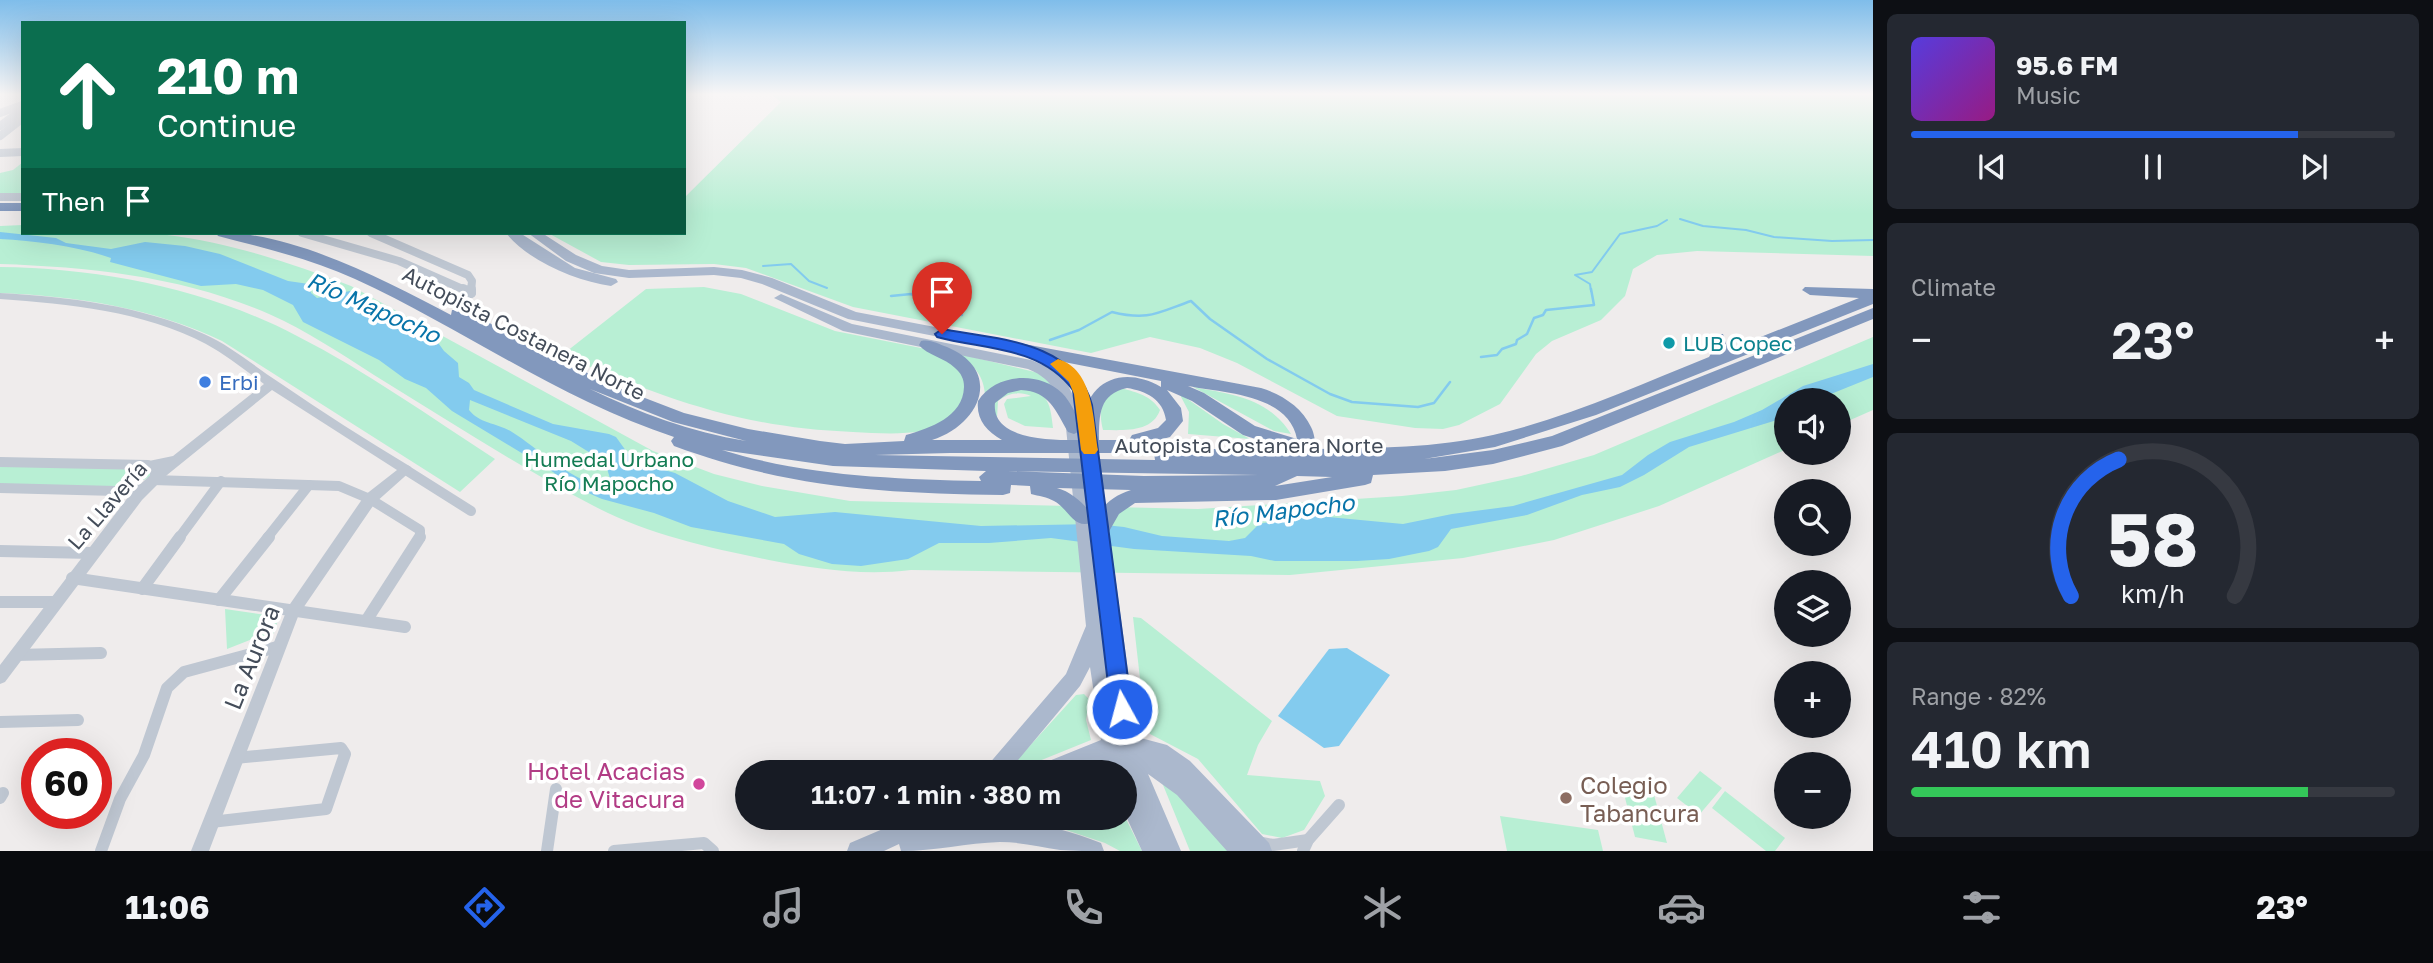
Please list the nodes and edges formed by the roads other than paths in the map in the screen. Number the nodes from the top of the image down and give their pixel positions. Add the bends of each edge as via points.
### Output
1 (21, 152) edge
2 (0, 153) edge
3 (21, 157) edge
4 (0, 158) edge
5 (0, 197) edge
6 (21, 197) edge
7 (0, 207) edge
8 (21, 207) edge
9 (21, 214) edge
10 (0, 215) edge
11 (231, 235) edge
12 (268, 235) edge
13 (309, 235) edge
14 (376, 235) edge
15 (515, 235) edge
16 (537, 235) edge
17 (1810, 290) dead end
18 (0, 296) edge
19 (1873, 296) edge
20 (1873, 313) edge
21 (1717, 338) dead end
22 (927, 345) junction
23 (1043, 353) junction
24 (1020, 356) junction
25 (1715, 362) junction
26 (271, 384) junction
27 (618, 409) junction
28 (1086, 438) junction
29 (770, 440) junction
30 (726, 444) junction
31 (1051, 446) junction
32 (1302, 449) junction
33 (846, 450) junction
34 (1351, 456) junction
35 (179, 458) junction
36 (0, 462) edge
37 (148, 465) junction
38 (1419, 467) junction
39 (406, 470) junction
40 (1086, 478) junction
41 (221, 481) junction
42 (151, 482) junction
43 (309, 485) junction
44 (0, 488) edge
45 (370, 499) junction
46 (471, 511) dead end
47 (1084, 518) junction
48 (1100, 530) junction
49 (0, 551) edge
50 (92, 552) junction
51 (72, 579) junction
52 (142, 589) junction
53 (219, 600) junction
54 (0, 602) edge
55 (55, 602) junction
56 (293, 611) junction
57 (1099, 616) junction
58 (366, 621) junction
59 (405, 627) dead end
60 (277, 647) junction
61 (101, 653) dead end
62 (16, 655) junction
63 (0, 677) edge
64 (78, 720) dead end
65 (0, 722) edge
66 (235, 758) junction
67 (1005, 760) edge
68 (1075, 760) edge
69 (1123, 760) edge
70 (1137, 763) edge
71 (556, 789) dead end
72 (1137, 795) edge
73 (1339, 805) dead end
74 (1137, 806) edge
75 (211, 822) junction
76 (907, 830) edge
77 (944, 830) edge
78 (1306, 846) edge
79 (1252, 847) edge
80 (903, 848) edge
81 (101, 851) edge
82 (200, 851) edge
83 (547, 851) edge
84 (614, 851) edge
85 (713, 851) edge
86 (858, 851) edge
87 (1093, 851) edge
88 (1153, 851) edge
89 (1170, 851) edge

1 - 2 street
3 - 4 street
5 - 6 street
7 - 8 highway
9 - 10 highway
11 - 27 highway, Autopista Costanera Norte via 357,275
12 - 29 highway, Autopista Costanera Norte via 377,272 631,400 709,427
13 - 14 street via 366,251 460,293 471,293 468,275
15 - 22 main road via 558,266 587,278 747,286 848,328
16 - 24 main road via 599,270 742,274 853,316
17 - 19 highway
18 - 26 street via 89,306 175,326 217,345
19 - 25 highway, Autopista Costanera Norte
20 - 38 highway, Autopista Costanera Norte via 1563,439 1493,457
21 - 25 highway via 1720,352
22 - 24 main road
22 - 29 highway via 954,358 972,382 967,409 948,428 903,441
23 - 24 highway
23 - 32 highway via 1261,394 1296,417 1303,428
23 - 34 highway via 1172,384 1259,436
24 - 28 main road via 1058,379
25 - 34 highway, Autopista Costanera Norte via 1510,437 1434,452
26 - 35 street, La Llavería
26 - 39 street
27 - 30 highway, Autopista Costanera Norte
27 - 47 highway via 704,452 774,472 860,484 1052,492
28 - 28 highway via 1096,400 1112,386 1145,385 1171,402 1174,416 1163,433 1146,439
28 - 31 highway
28 - 31 highway via 1058,398 1041,387 1013,385 989,397 986,412 997,429 1018,440
28 - 32 highway via 1197,448
28 - 40 main road
29 - 33 highway, Autopista Costanera Norte
30 - 32 highway via 770,460 836,469 1109,485 1273,480 1301,462
30 - 38 highway, Autopista Costanera Norte via 864,463 1310,470
31 - 33 highway
32 - 33 highway, Autopista Costanera Norte
32 - 34 highway, Autopista Costanera Norte
35 - 37 street
35 - 42 street, La Llavería
36 - 37 street
37 - 42 street via 155,470
38 - 48 highway via 1297,491 1140,496 1111,509
39 - 45 street, La Aurora
39 - 46 street
40 - 47 main road
40 - 48 main road
41 - 42 street
41 - 43 street
41 - 52 street
42 - 44 street
42 - 50 street, La Llavería
43 - 45 street via 345,487
43 - 53 street
45 - 56 street, La Aurora
45 - 58 street via 421,534
47 - 57 main road
48 - 57 main road
49 - 50 street
50 - 51 street, La Llavería
51 - 52 street
51 - 55 street, La Llavería
52 - 53 street
53 - 56 street
54 - 55 street
55 - 62 street, La Llavería
56 - 58 street
56 - 60 street, La Aurora
57 - 67 main road via 1073,680
57 - 69 main road
58 - 59 street
60 - 66 street, La Aurora
60 - 81 street via 184,672 167,688 144,755 120,799
61 - 62 street
62 - 63 street, La Llavería
64 - 65 street
66 - 75 street, La Aurora
66 - 75 street via 341,748 345,754 326,809
68 - 79 main road via 1104,748 1136,746 1160,752 1183,768
70 - 79 main road via 1159,769
71 - 83 street
72 - 89 main road
73 - 78 street
74 - 88 main road
75 - 82 street, La Aurora
76 - 86 main road
77 - 80 main road
78 - 79 street
80 - 87 main road via 951,835 1012,831 1048,835
84 - 85 street via 704,844

